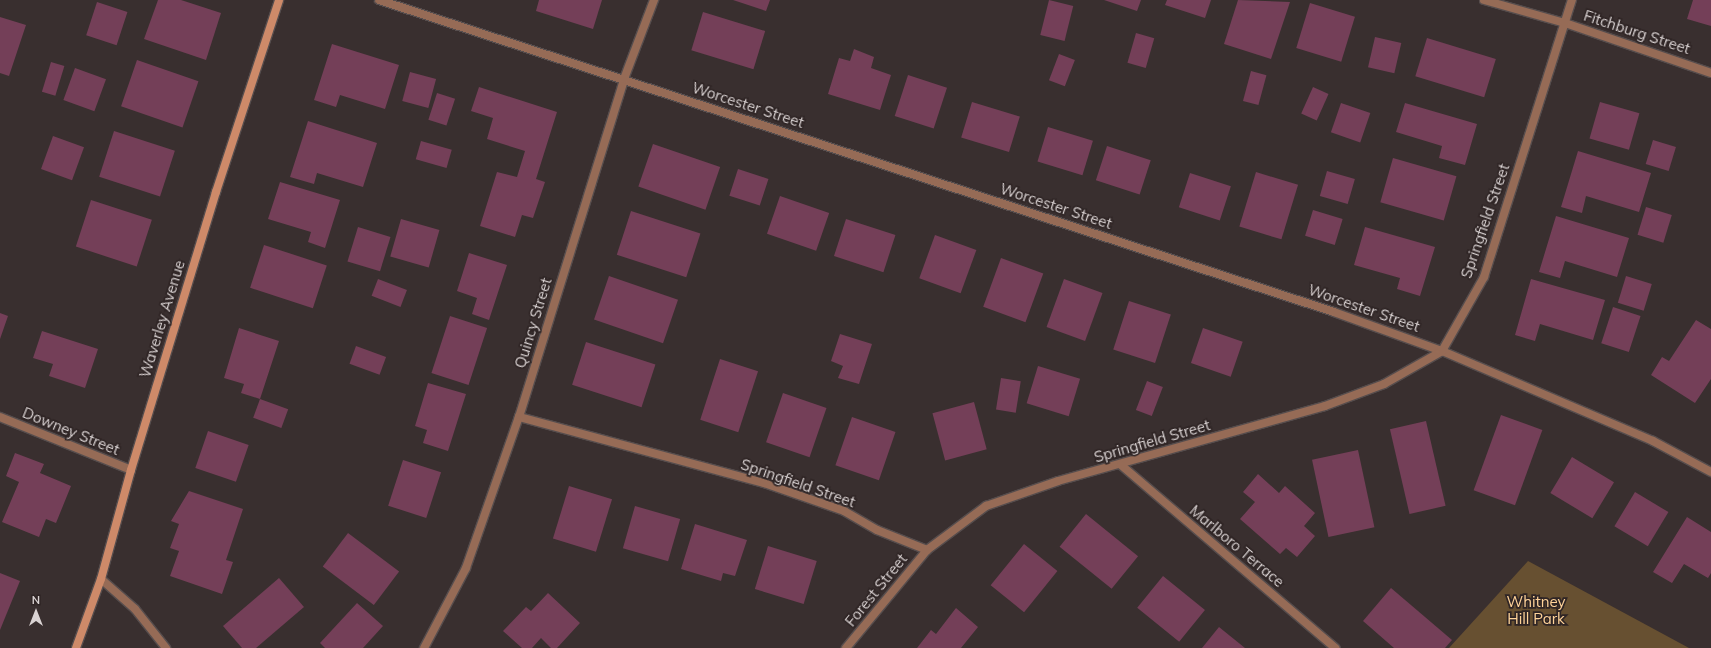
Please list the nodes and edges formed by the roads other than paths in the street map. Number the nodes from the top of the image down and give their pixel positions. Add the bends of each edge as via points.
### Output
1 (279, 0) edge
2 (379, 0) edge
3 (654, 0) edge
4 (1484, 0) edge
5 (1572, 0) edge
6 (1565, 23) junction
7 (1711, 73) edge
8 (624, 79) junction
9 (1442, 351) junction
10 (0, 417) edge
11 (519, 417) junction
12 (1121, 465) junction
13 (131, 470) junction
14 (1711, 472) edge
15 (927, 550) junction
16 (101, 580) junction
17 (76, 648) edge
18 (166, 648) edge
19 (424, 648) edge
20 (846, 648) edge
21 (1336, 648) edge

1 - 13 street, Waverley Avenue via 216,192
2 - 8 street, Worcester Street
3 - 8 street, Quincy Street
4 - 6 street, Fitchburg Street
5 - 6 street, Springfield Street
6 - 7 street, Fitchburg Street
6 - 9 street, Springfield Street via 1484,277
8 - 9 street, Worcester Street via 1334,312
8 - 11 street, Quincy Street
9 - 12 street, Springfield Street via 1384,384 1325,406
9 - 14 street, Worcester Street via 1653,441
10 - 13 street, Downey Street
11 - 15 street, Springfield Street via 764,483 844,511 877,530
11 - 19 street, Quincy Street via 466,568
12 - 15 street, Springfield Street via 1058,481 986,506
12 - 21 street, Marlboro Terrace
13 - 16 street, Waverley Avenue
15 - 20 street, Forest Street
16 - 17 street, Waverley Avenue
16 - 18 street via 135,609

